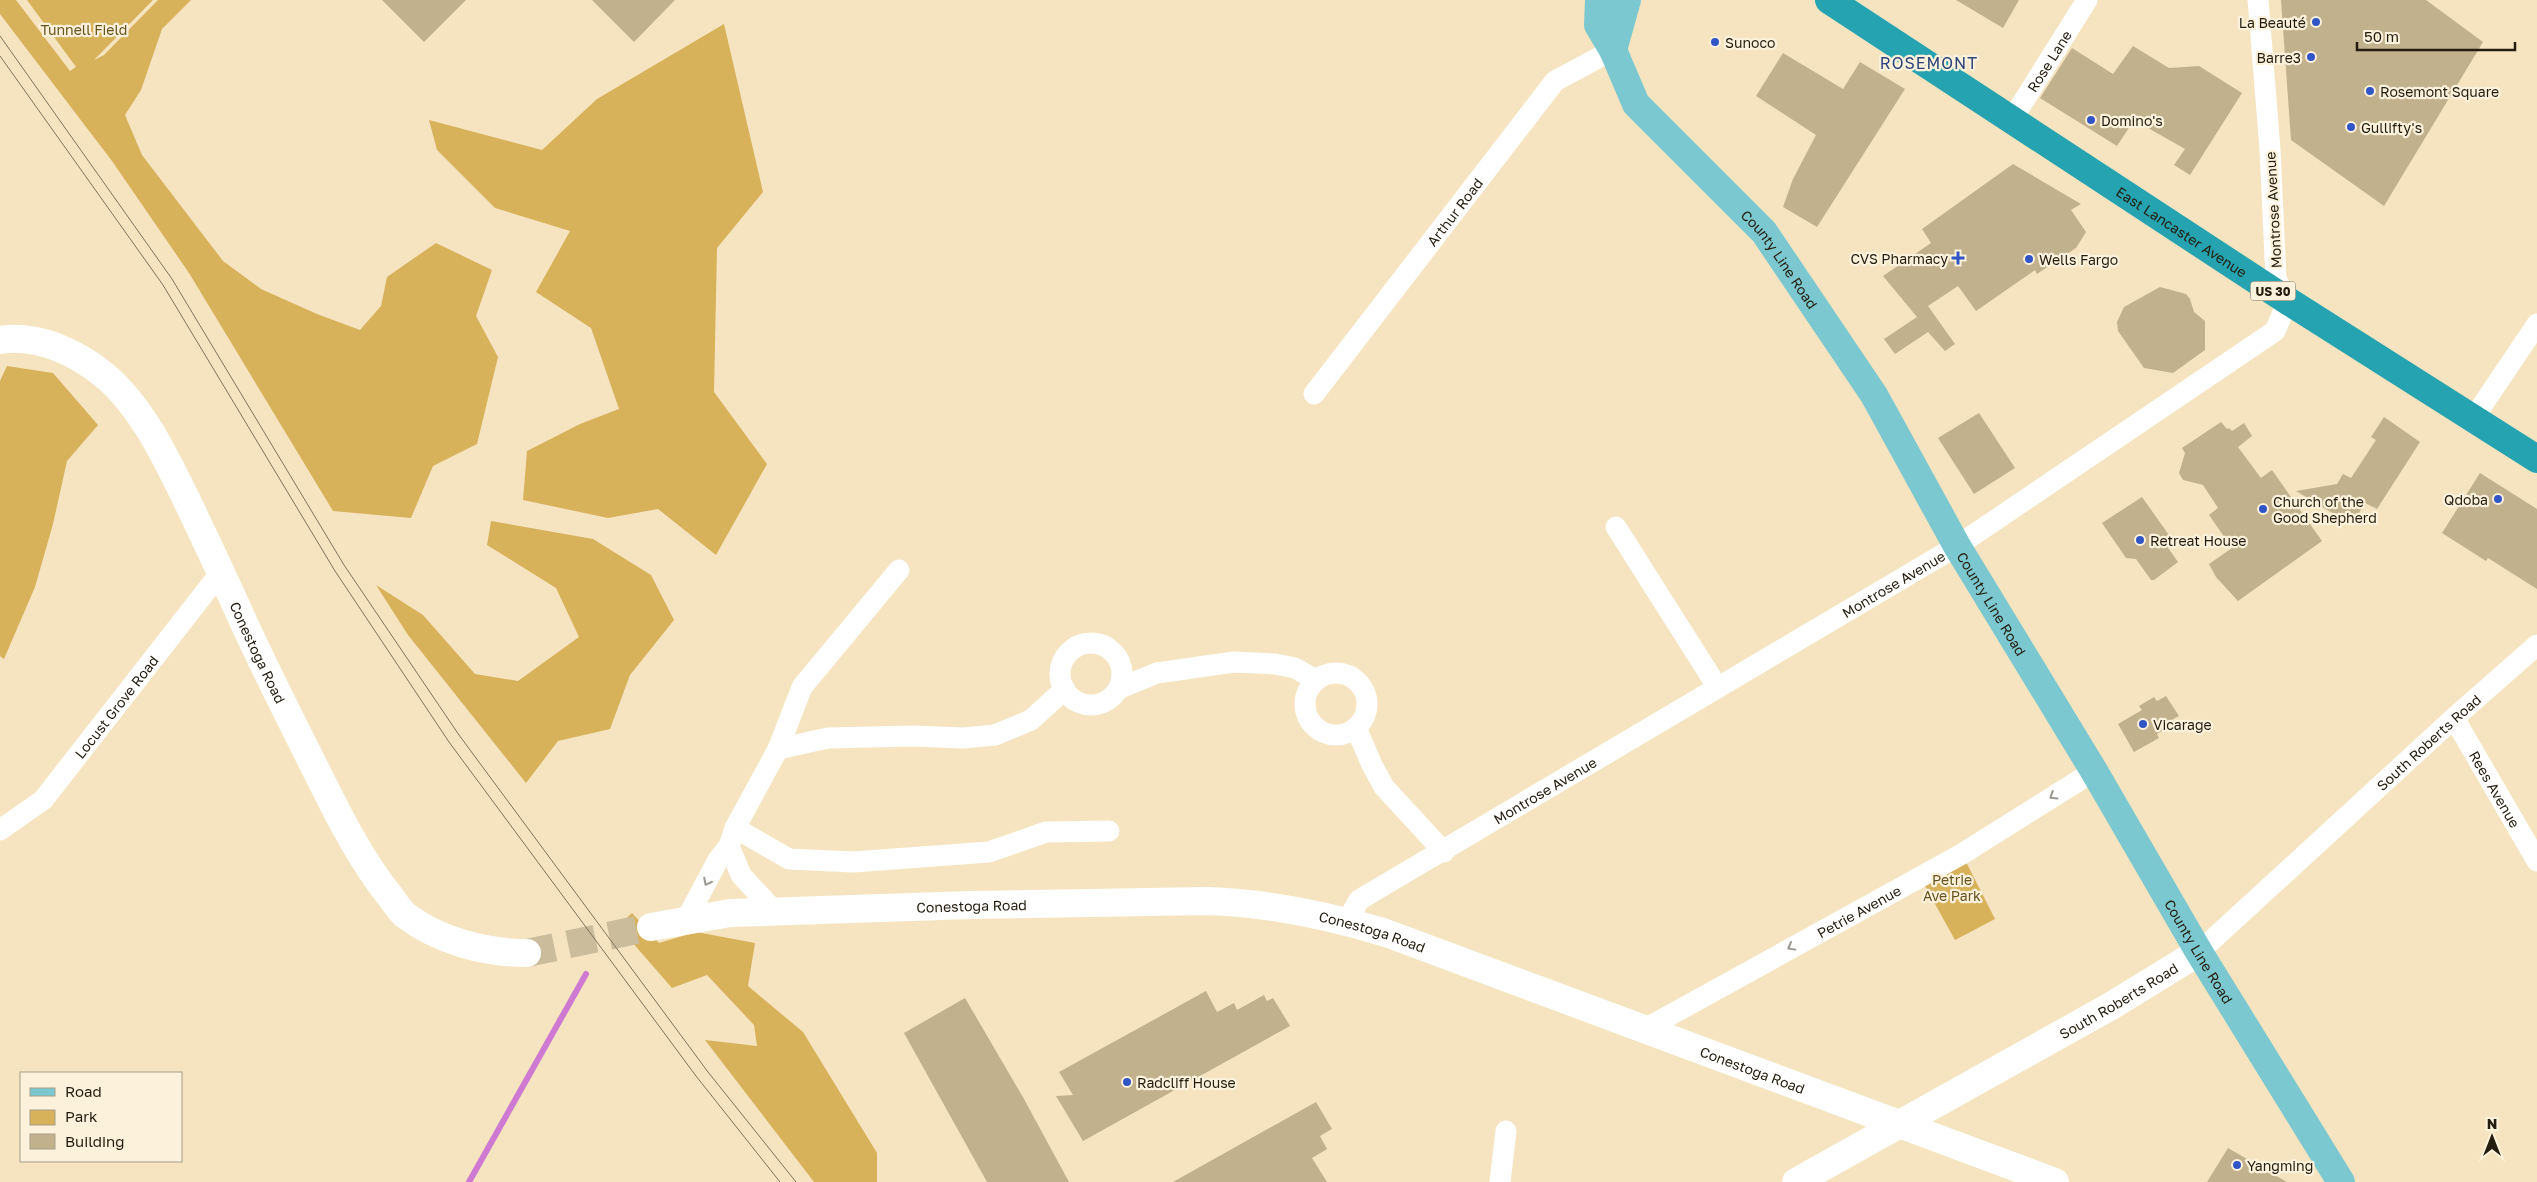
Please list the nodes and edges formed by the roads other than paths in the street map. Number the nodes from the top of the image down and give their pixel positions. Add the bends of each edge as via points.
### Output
1 (1599, 0) edge
2 (1627, 0) edge
3 (1829, 0) edge
4 (2087, 0) edge
5 (2258, 0) edge
6 (1613, 50) junction
7 (2011, 121) junction
8 (2288, 301) junction
9 (2537, 324) edge
10 (0, 340) edge
11 (1314, 394) dead end
12 (2473, 419) junction
13 (2537, 459) edge
14 (1616, 527) dead end
15 (1957, 546) junction
16 (899, 570) dead end
17 (222, 572) junction
18 (2537, 645) edge
19 (1316, 680) junction
20 (1120, 688) junction
21 (1718, 688) junction
22 (1065, 689) junction
23 (2454, 718) junction
24 (1356, 728) junction
25 (778, 749) junction
26 (2094, 770) junction
27 (0, 830) edge
28 (1109, 831) dead end
29 (732, 837) junction
30 (1444, 852) junction
31 (2537, 861) edge
32 (774, 911) junction
33 (686, 920) junction
34 (1347, 921) junction
35 (651, 927) tunnel mouth
36 (2199, 952) junction
37 (527, 954) tunnel mouth
38 (1645, 1029) junction
39 (1902, 1125) junction
40 (1506, 1130) dead end
41 (1500, 1182) edge
42 (1796, 1182) edge
43 (2055, 1182) edge
44 (2341, 1182) edge

1 - 6 main road, County Line Road via 1598,25
2 - 6 main road
3 - 7 highway, East Lancaster Avenue / US 30
4 - 7 street, Rose Lane
5 - 8 street, Montrose Avenue via 2276,279
6 - 11 street, Arthur Road via 1555,80
6 - 15 main road, County Line Road via 1636,104 1764,232 1874,395
7 - 8 highway, East Lancaster Avenue / US 30
8 - 12 highway, East Lancaster Avenue / US 30
8 - 15 street, Montrose Avenue via 2275,332
9 - 12 street
10 - 17 main road, Conestoga Road via 26,339 52,345 105,375 156,441
12 - 13 highway, East Lancaster Avenue / US 30
14 - 21 street
15 - 21 street, Montrose Avenue
15 - 26 main road, County Line Road
16 - 25 street via 802,687
17 - 27 street, Locust Grove Road via 43,800
17 - 37 main road, Conestoga Road via 245,626 352,842 404,914 439,934 470,946 500,954
18 - 23 street, South Roberts Road
19 - 20 street via 1295,668 1234,662 1157,673
19 - 24 street via 1304,701 1312,724 1321,732 1333,735 1345,734
19 - 24 street via 1339,672 1360,683 1366,694 1367,706 1364,718
20 - 22 street via 1102,704 1090,706 1078,703 1068,696
20 - 22 street via 1123,676 1115,653 1093,643 1080,644 1062,661 1059,673
21 - 30 street, Montrose Avenue
22 - 25 street via 1031,720 995,735 828,738
23 - 31 street, Rees Avenue
23 - 36 street, South Roberts Road
24 - 30 street via 1384,786
25 - 29 street
26 - 36 main road, County Line Road
26 -> 38 street, Petrie Avenue via 1962,854
28 - 29 street via 1046,832 989,852 853,862 789,859
29 - 32 street via 742,875
29 -> 33 street
30 - 34 street, Montrose Avenue via 1359,900
32 - 33 main road, Conestoga Road
32 - 34 main road, Conestoga Road via 1207,901 1246,902
33 - 35 main road, Conestoga Road
34 - 38 main road, Conestoga Road
36 - 39 main road, South Roberts Road
36 - 44 main road, County Line Road
38 - 39 main road, Conestoga Road
39 - 42 main road, South Roberts Road
39 - 43 main road, Conestoga Road
40 - 41 street

